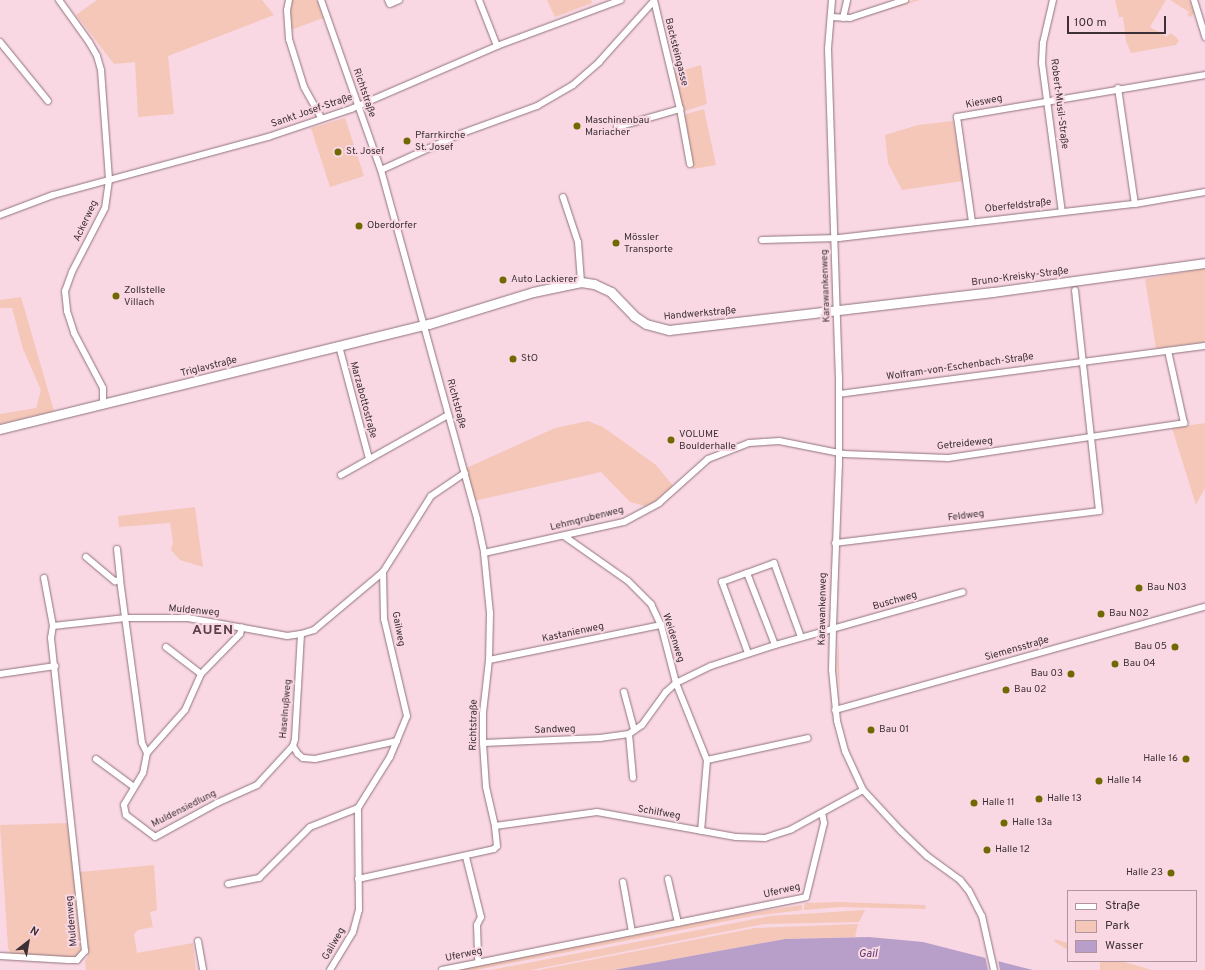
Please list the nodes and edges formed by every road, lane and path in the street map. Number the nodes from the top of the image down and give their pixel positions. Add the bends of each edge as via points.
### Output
1 (59, 0) edge
2 (289, 0) edge
3 (321, 0) edge
4 (388, 0) edge
5 (399, 0) edge
6 (479, 0) edge
7 (621, 0) edge
8 (654, 0) edge
9 (832, 0) edge
10 (847, 0) edge
11 (905, 0) edge
12 (1053, 0) edge
13 (1194, 0) edge
14 (831, 17) junction
15 (843, 18) junction
16 (1205, 37) edge
17 (0, 42) edge
18 (497, 46) junction
19 (1205, 75) edge
20 (1118, 88) junction
21 (1049, 99) junction
22 (48, 101) dead end
23 (358, 106) junction
24 (680, 109) junction
25 (321, 118) junction
26 (617, 127) dead end
27 (690, 164) dead end
28 (381, 170) junction
29 (109, 180) junction
30 (1205, 192) edge
31 (563, 197) dead end
32 (1135, 204) junction
33 (1062, 212) junction
34 (0, 215) edge
35 (972, 222) junction
36 (834, 239) junction
37 (762, 240) dead end
38 (1205, 263) edge
39 (581, 282) junction
40 (1076, 290) dead end
41 (837, 309) junction
42 (424, 325) junction
43 (339, 346) junction
44 (1205, 346) edge
45 (1168, 351) junction
46 (1084, 361) junction
47 (839, 394) junction
48 (103, 404) junction
49 (448, 415) junction
50 (0, 429) edge
51 (1093, 438) junction
52 (838, 453) junction
53 (369, 459) junction
54 (465, 473) junction
55 (341, 475) dead end
56 (564, 536) junction
57 (835, 543) junction
58 (117, 549) dead end
59 (484, 553) junction
60 (86, 557) dead end
61 (383, 572) junction
62 (747, 573) junction
63 (44, 578) dead end
64 (120, 580) junction
65 (963, 592) dead end
66 (1205, 607) edge
67 (126, 618) junction
68 (53, 626) junction
69 (661, 626) junction
70 (242, 627) junction
71 (832, 630) junction
72 (301, 634) junction
73 (802, 637) junction
74 (775, 645) junction
75 (166, 647) dead end
76 (748, 653) junction
77 (489, 660) junction
78 (55, 666) junction
79 (0, 674) edge
80 (201, 674) junction
81 (676, 683) junction
82 (624, 692) dead end
83 (835, 710) junction
84 (631, 732) junction
85 (808, 738) dead end
86 (397, 741) junction
87 (483, 743) junction
88 (292, 746) junction
89 (147, 753) junction
90 (96, 759) dead end
91 (707, 760) junction
92 (633, 778) dead end
93 (134, 787) junction
94 (863, 790) junction
95 (358, 808) junction
96 (822, 813) junction
97 (495, 826) junction
98 (701, 831) junction
99 (466, 857) junction
100 (358, 879) junction
101 (668, 879) dead end
102 (623, 882) dead end
103 (228, 884) dead end
104 (678, 923) junction
105 (632, 932) junction
106 (198, 941) dead end
107 (0, 956) edge
108 (478, 962) junction
109 (203, 970) edge
110 (329, 970) edge
111 (442, 970) edge
112 (994, 970) edge

1 - 29 street, Ackerweg via 97,56 101,70
2 - 25 street via 289,40 304,87
3 - 23 street, Richtstraße
4 - 5 street via 390,4
6 - 18 street
7 - 18 street, Sankt Josef-Straße
8 - 24 street, Backsteingasse
8 - 28 street via 599,62 573,85 537,106 460,134
9 - 14 street, Karawankenweg
10 - 15 street
11 - 15 street
12 - 21 street, Robert-Musil-Straße via 1043,43 1042,63
13 - 16 street
14 - 15 street
14 - 36 street, Karawankenweg via 828,49
17 - 22 street
18 - 23 street, Sankt Josef-Straße
19 - 20 street, Kiesweg
20 - 21 street, Kiesweg
20 - 32 street
21 - 33 street, Robert-Musil-Straße
21 - 35 street, Kiesweg via 957,117
23 - 25 street, Sankt Josef-Straße
23 - 28 street, Richtstraße
24 - 26 street
24 - 27 street, Backsteingasse
25 - 29 street, Sankt Josef-Straße via 268,137
28 - 42 street, Richtstraße
29 - 34 street, Sankt Josef-Straße via 53,195
29 - 48 street, Ackerweg via 105,208 65,291 67,311 74,333 103,388
30 - 32 street, Oberfeldstraße
31 - 39 street via 578,242
32 - 33 street, Oberfeldstraße
33 - 35 street, Oberfeldstraße
35 - 36 street, Oberfeldstraße
36 - 37 street, Karawankenweg
36 - 41 street, Karawankenweg
38 - 41 street, Bruno-Kreisky-Straße via 1016,289
39 - 41 street, Handwerkstraße via 594,284 611,292 634,316 646,324 669,330
39 - 42 street, Handwerkstraße via 533,292
40 - 46 street
41 - 47 street, Karawankenweg
42 - 43 street, Triglavstraße
42 - 49 street, Richtstraße
43 - 48 street, Triglavstraße
43 - 53 street, Marzabottostraße
44 - 45 street, Wolfram-von-Eschenbach-Straße
45 - 46 street, Wolfram-von-Eschenbach-Straße
45 - 51 street, Getreideweg via 1184,423
46 - 47 street, Wolfram-von-Eschenbach-Straße
46 - 51 street
47 - 52 street, Karawankenweg
48 - 50 street, Triglavstraße
49 - 53 street, Marzabottostraße
49 - 54 street, Richtstraße
51 - 52 street, Getreideweg via 948,458
51 - 57 street, Feldweg via 1099,510
52 - 56 street, Lehmgrubenweg via 779,441 749,443 708,459 659,503 624,522
52 - 57 street, Karawankenweg
53 - 55 street, Marzabottostraße
54 - 59 street, Richtstraße
54 - 61 street via 431,496
56 - 59 street, Lehmgrubenweg
56 - 69 street, Weidenweg via 628,581 651,604
57 - 71 street, Karawankenweg
58 - 64 street
59 - 77 street, Richtstraße via 490,613
60 - 64 street via 115,581
61 - 72 street, Muldenweg via 314,630
61 - 86 street, Gailweg via 384,618 407,716
62 - 73 street via 774,563
62 - 74 street
62 - 76 street via 722,582
63 - 68 street, Muldenweg
64 - 67 street
65 - 71 street, Buschweg
66 - 83 street, Siemensstraße
67 - 68 street, Muldenweg
67 - 70 street, Muldenweg via 188,618
67 - 89 street via 142,742
68 - 78 street, Muldenweg via 51,638
69 - 77 street, Kastanienweg
69 - 81 street, Weidenweg
70 - 72 street, Muldenweg via 287,636
70 - 80 street, Muldensiedlung via 240,634
71 - 73 street
71 - 83 street, Karawankenweg
72 - 88 street, Haselnußweg via 295,740
73 - 74 street
74 - 76 street
75 - 80 street
76 - 81 street
77 - 87 street, Richtstraße via 483,712
78 - 79 street
78 - 107 street, Muldenweg via 85,946 81,957 68,960
80 - 89 street, Muldensiedlung via 185,710
81 - 84 street via 642,724
81 - 91 street, Weidenweg
82 - 84 street
83 - 94 street, Karawankenweg via 845,751
84 - 87 street, Sandweg via 600,738
84 - 92 street
85 - 91 street
86 - 88 street, Haselnußweg via 315,759 304,758
86 - 95 street, Gailweg
87 - 97 street, Richtstraße via 486,787
88 - 93 street, Muldensiedlung via 257,786 210,806 155,837 124,810
89 - 93 street, Muldensiedlung via 142,773
90 - 93 street
91 - 98 street, Weidenweg
94 - 96 street, Schilfweg
94 - 112 street, Karawankenweg via 922,852 960,880 979,908
95 - 100 street, Gailweg
95 - 103 street via 310,827 259,878
96 - 98 street, Schilfweg via 792,829 765,838
96 - 104 street, Uferweg via 824,823 806,897
97 - 98 street, Schilfweg via 597,812
97 - 99 street via 497,846
99 - 100 street
99 - 108 street via 481,917 477,925
100 - 110 street, Gailweg via 359,910 353,932
101 - 104 street
102 - 105 street
104 - 105 street, Uferweg
105 - 108 street, Uferweg
106 - 109 street
108 - 111 street, Uferweg

